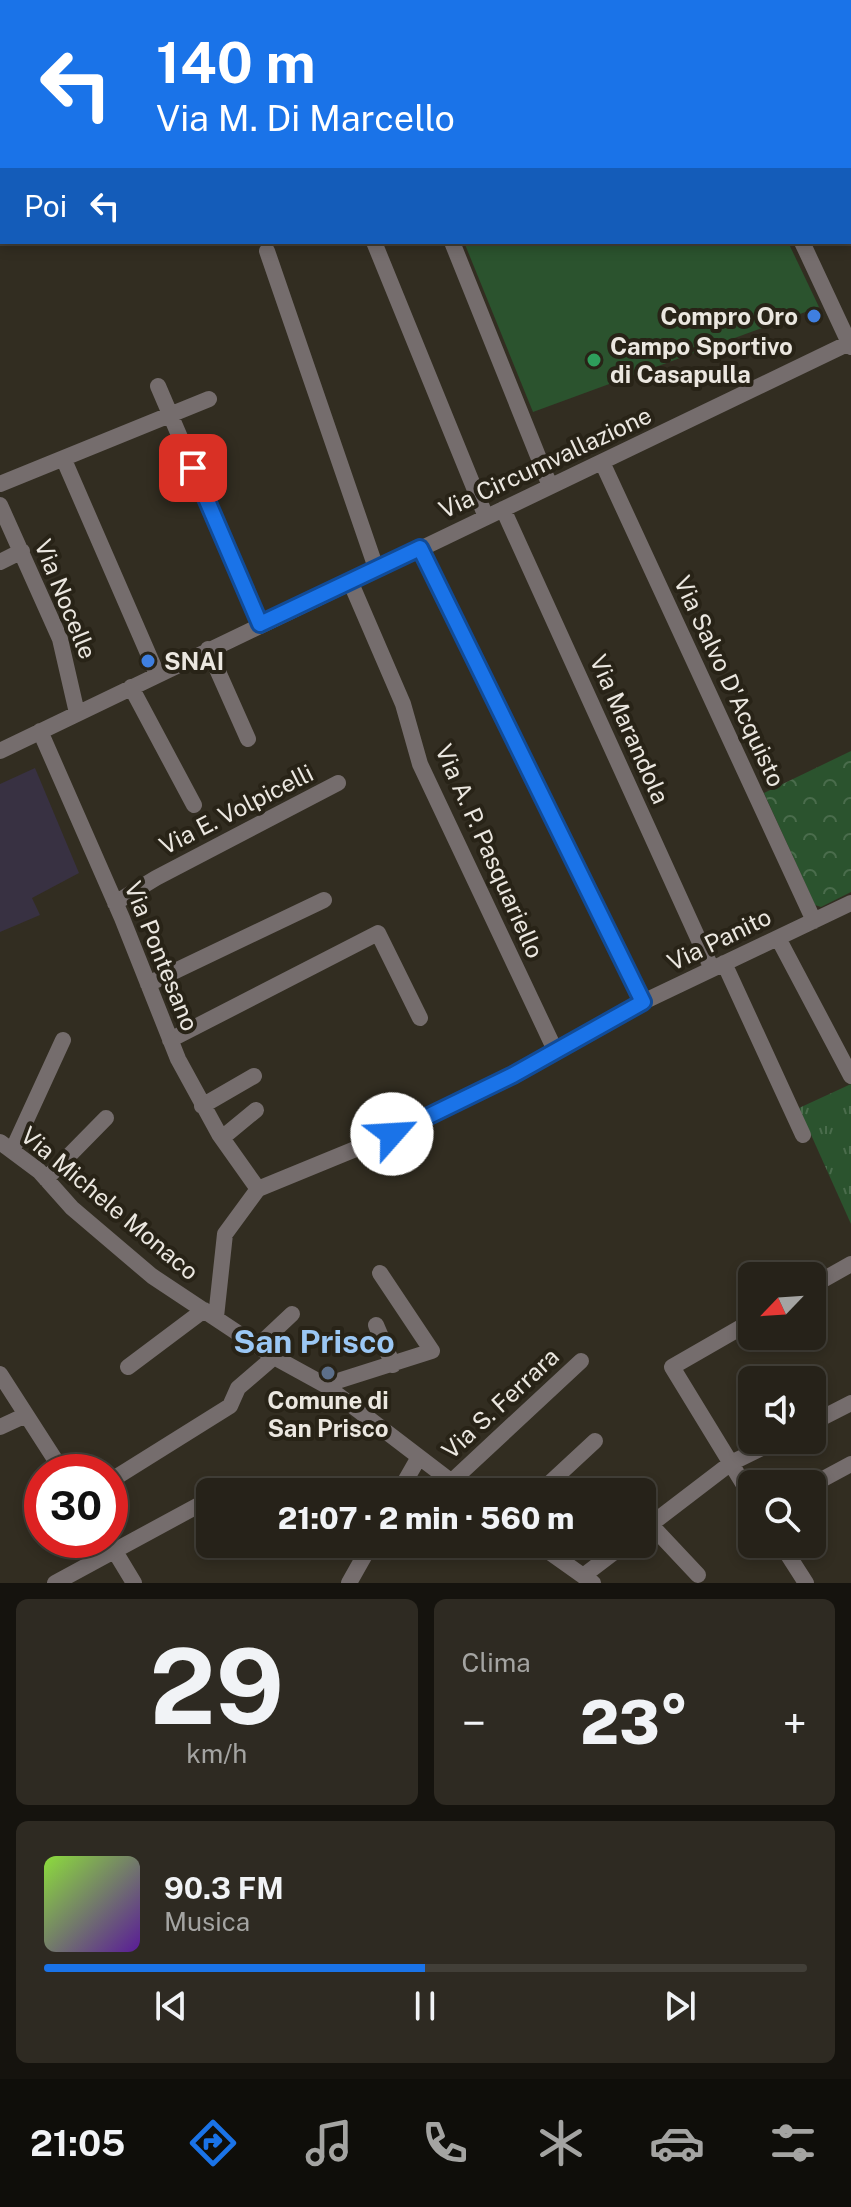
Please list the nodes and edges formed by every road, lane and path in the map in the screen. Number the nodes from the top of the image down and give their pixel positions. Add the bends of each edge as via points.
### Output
1 (375, 244) edge
2 (453, 244) edge
3 (803, 244) edge
4 (267, 251) dead end
5 (850, 344) edge
6 (158, 386) dead end
7 (209, 399) dead end
8 (171, 416) junction
9 (64, 460) junction
10 (602, 462) junction
11 (0, 484) edge
12 (550, 486) junction
13 (0, 505) edge
14 (503, 509) junction
15 (486, 517) junction
16 (420, 548) junction
17 (22, 551) junction
18 (0, 562) edge
19 (376, 568) junction
20 (350, 581) junction
21 (260, 624) junction
22 (208, 649) junction
23 (157, 674) junction
24 (131, 687) junction
25 (77, 713) junction
26 (40, 731) junction
27 (248, 739) dead end
28 (0, 751) edge
29 (338, 783) dead end
30 (194, 805) dead end
31 (324, 900) dead end
32 (115, 903) junction
33 (851, 903) edge
34 (814, 921) junction
35 (778, 938) junction
36 (718, 966) junction
37 (148, 984) junction
38 (643, 1002) junction
39 (420, 1018) dead end
40 (63, 1040) dead end
41 (170, 1040) junction
42 (555, 1050) junction
43 (254, 1076) dead end
44 (851, 1076) edge
45 (202, 1106) junction
46 (256, 1110) dead end
47 (106, 1118) dead end
48 (803, 1135) dead end
49 (222, 1138) junction
50 (6, 1147) edge
51 (46, 1179) junction
52 (258, 1189) junction
53 (851, 1264) edge
54 (380, 1273) dead end
55 (826, 1278) edge
56 (210, 1313) junction
57 (292, 1314) dead end
58 (376, 1325) dead end
59 (738, 1329) edge
60 (258, 1346) junction
61 (274, 1357) junction
62 (581, 1361) dead end
63 (393, 1365) junction
64 (128, 1367) dead end
65 (0, 1374) edge
66 (325, 1385) junction
67 (851, 1403) edge
68 (26, 1415) junction
69 (826, 1416) edge
70 (0, 1427) edge
71 (595, 1441) dead end
72 (51, 1454) edge
73 (749, 1454) edge
74 (419, 1457) junction
75 (731, 1463) junction
76 (851, 1464) edge
77 (128, 1470) edge
78 (738, 1475) edge
79 (826, 1477) edge
80 (407, 1478) edge
81 (447, 1478) edge
82 (466, 1478) edge
83 (555, 1478) edge
84 (196, 1506) edge
85 (656, 1520) edge
86 (656, 1537) edge
87 (128, 1538) edge
88 (94, 1558) edge
89 (119, 1558) edge
90 (363, 1558) edge
91 (558, 1558) edge
92 (610, 1558) edge
93 (790, 1558) edge
94 (698, 1575) dead end
95 (588, 1579) edge
96 (55, 1583) edge
97 (134, 1583) edge
98 (349, 1583) edge
99 (806, 1583) edge

1 - 15 street
2 - 12 street
3 - 5 street
4 - 19 street
5 - 10 street, Via Circumvallazione
6 - 8 street
7 - 8 street
8 - 9 street
8 - 21 street
9 - 11 street
9 - 23 street
10 - 12 street, Via Circumvallazione
10 - 34 street, Via Salvo D'Acquisto
12 - 14 street, Via Circumvallazione
13 - 17 street, Via Nocelle
14 - 15 street, Via Circumvallazione
14 - 36 street, Via Marandola
15 - 16 street, Via Circumvallazione
16 - 19 street, Via Circumvallazione
16 - 38 street
17 - 18 street
17 - 25 street, Via Nocelle via 60,639
19 - 20 street, Via Circumvallazione
20 - 21 street, Via Circumvallazione
20 - 42 street, Via A. P. Pasquariello via 403,704 420,764
21 - 22 street, Via Circumvallazione
22 - 23 street, Via Circumvallazione
22 - 27 street
23 - 24 street, Via Circumvallazione
24 - 25 street, Via Circumvallazione
24 - 30 street
25 - 26 street, Via Circumvallazione
26 - 28 street, Via Circumvallazione
26 - 32 street, Via Pontesano
29 - 32 street, Via E. Volpicelli
31 - 37 street
32 - 37 street, Via Pontesano
33 - 34 street, Via Panito
34 - 35 street, Via Panito
35 - 36 street, Via Panito
35 - 44 street
36 - 38 street, Via Panito
36 - 48 street, Via Marandola
37 - 41 street, Via Pontesano
38 - 42 street, Via Panito
39 - 41 street via 378,933
40 - 50 street
41 - 45 street, Via Pontesano
42 - 52 street, Via Panito via 392,1134
43 - 45 street
45 - 49 street, Via Pontesano
46 - 49 street
47 - 51 street
49 - 52 street, Via Pontesano
50 - 51 street, Via Michele Monaco
51 - 56 street, Via Michele Monaco via 152,1276
52 - 56 street via 225,1234
53 - 55 street
54 - 63 street via 432,1351
56 - 60 street, Via Michele Monaco
56 - 64 street
57 - 60 street
58 - 63 street
59 - 75 street via 672,1367
60 - 61 street, Via Michele Monaco
61 - 66 street, Via Michele Monaco
61 - 77 street via 238,1388 230,1406
62 - 82 street, Via S. Ferrara
63 - 66 street
65 - 68 street
66 - 74 street, Via Michele Monaco
67 - 69 street
68 - 70 street
68 - 72 street
71 - 83 street
73 - 75 street
74 - 80 street
74 - 81 street, Via Michele Monaco
75 - 78 street
75 - 85 street
76 - 79 street
84 - 87 street
86 - 94 street
88 - 96 street
89 - 97 street
90 - 98 street
91 - 95 street
92 - 95 street
93 - 99 street

